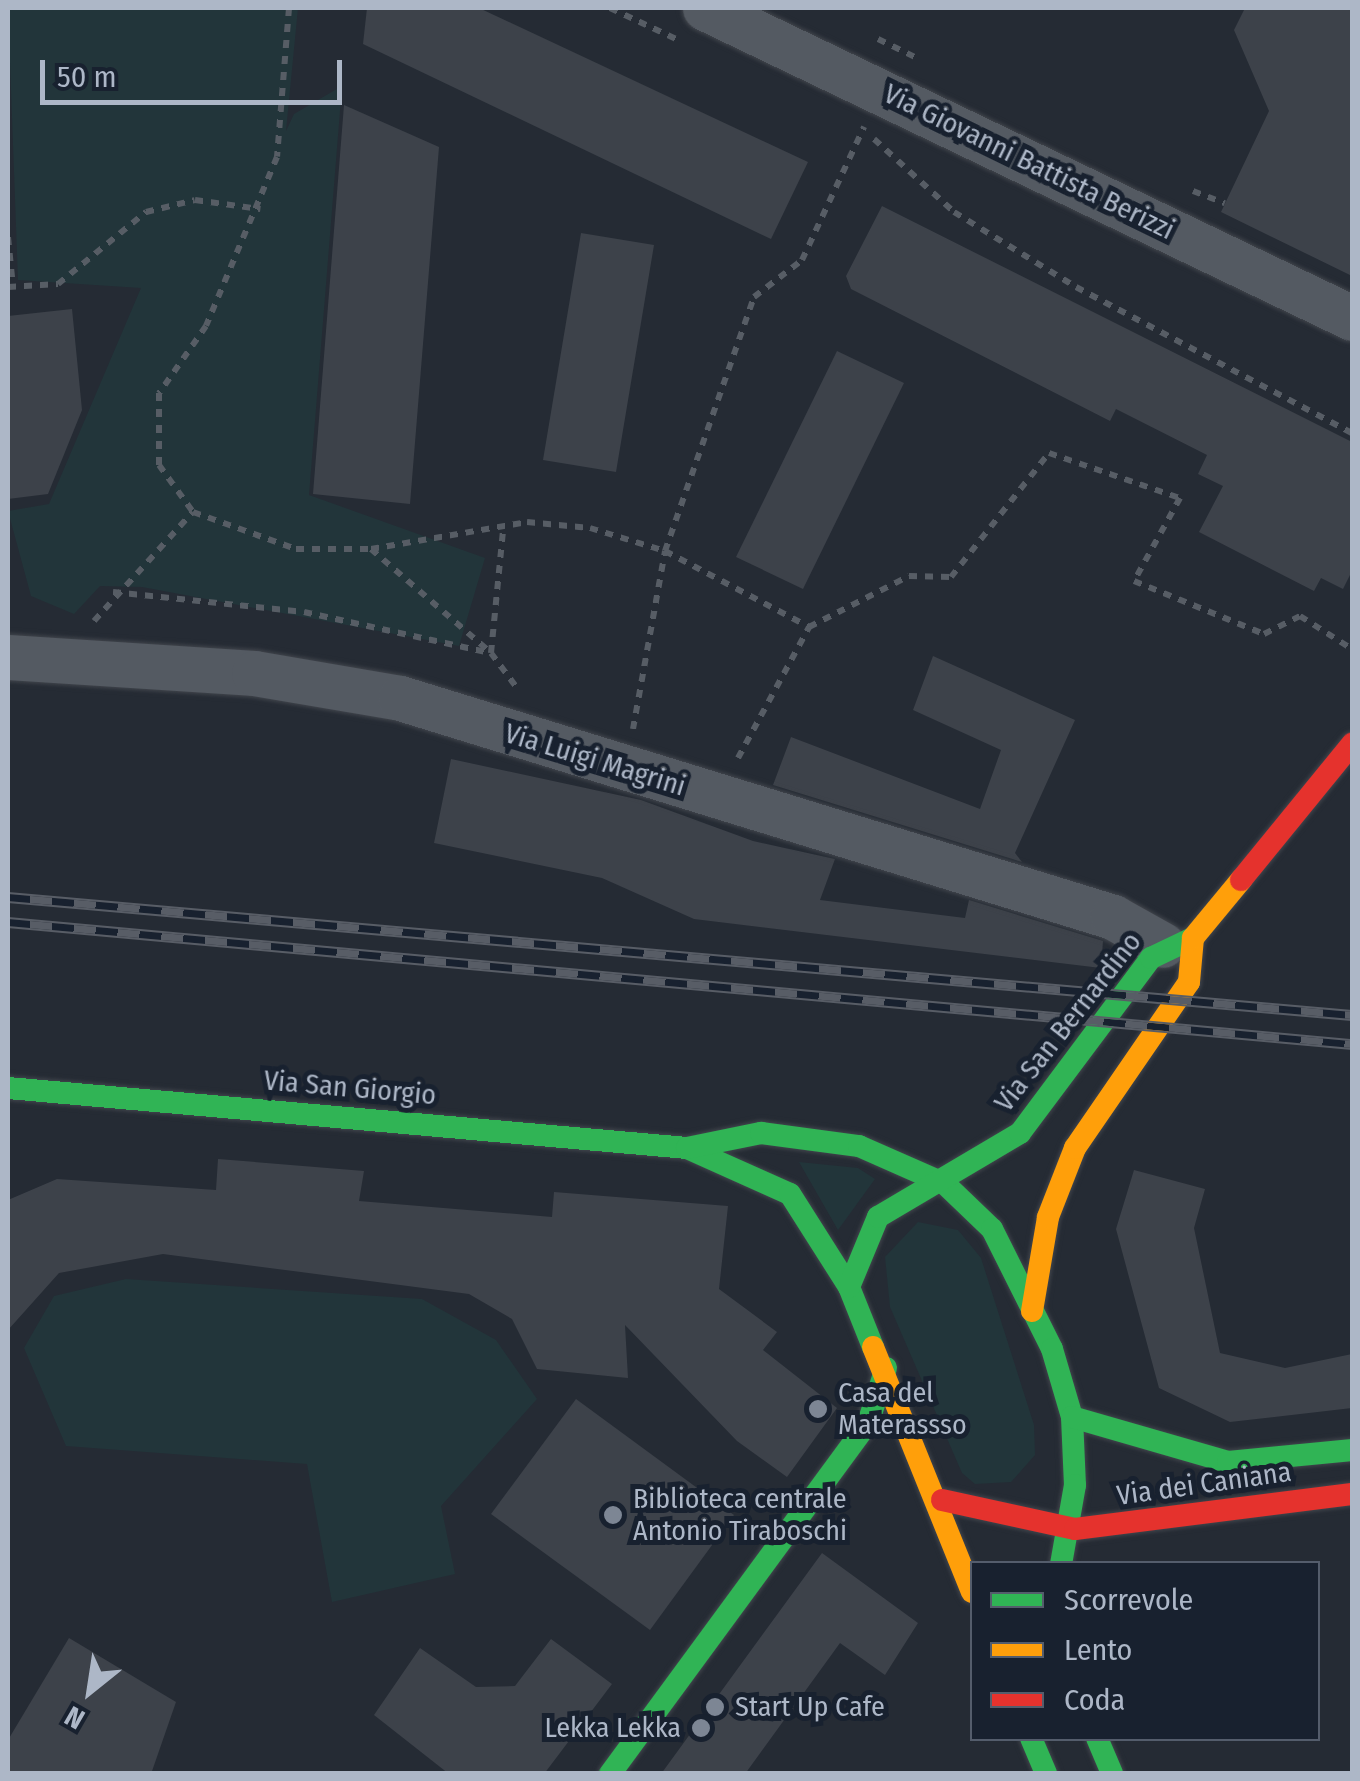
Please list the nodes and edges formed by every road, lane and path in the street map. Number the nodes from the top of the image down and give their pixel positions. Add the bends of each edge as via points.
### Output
1 (289, 8) edge
2 (610, 8) edge
3 (699, 28) edge
4 (902, 50) dead end
5 (873, 110) junction
6 (846, 121) dead end
7 (260, 209) junction
8 (8, 236) edge
9 (10, 287) edge
10 (1352, 318) edge
11 (1352, 433) edge
12 (193, 512) junction
13 (503, 530) junction
14 (371, 549) junction
15 (664, 551) junction
16 (114, 592) junction
17 (809, 627) junction
18 (1352, 649) edge
19 (491, 653) junction
20 (8, 656) edge
21 (87, 662) junction
22 (532, 693) dead end
23 (617, 722) dead end
24 (634, 727) junction
25 (650, 734) dead end
26 (1352, 744) edge
27 (610, 766) junction
28 (733, 785) junction
29 (1178, 942) junction
30 (8, 1088) edge
31 (688, 1148) junction
32 (946, 1184) junction
33 (849, 1287) junction
34 (1032, 1310) junction
35 (886, 1368) junction
36 (1072, 1417) junction
37 (1352, 1450) edge
38 (1352, 1494) edge
39 (942, 1500) junction
40 (1064, 1528) junction
41 (1061, 1561) edge
42 (970, 1586) edge
43 (1032, 1741) edge
44 (1097, 1741) edge
45 (610, 1774) edge
46 (1046, 1774) edge
47 (1112, 1774) edge

1 - 7 path via 277,157
2 - 3 path
3 - 5 street, Via Giovanni Battista Berizzi
4 - 5 path
5 - 6 path
5 - 10 street, Via Giovanni Battista Berizzi
5 - 11 path via 954,212 1076,288
5 - 15 path via 802,260 754,297
7 - 9 path via 195,200 146,212 58,284
7 - 12 path via 206,326 159,392 159,464
8 - 9 path
12 - 14 path via 296,548
12 - 16 path
13 - 14 path
13 - 15 path via 527,522 590,528
13 - 19 path
14 - 19 path
15 - 17 path
15 - 24 path
16 - 19 path via 304,612
16 - 21 path via 96,610
17 - 18 path via 909,576 952,577 1049,453 1180,498 1134,581 1264,634 1300,616
17 - 28 path
19 - 22 path via 514,688
20 - 21 street, Via Luigi Magrini
21 - 27 street, Via Luigi Magrini via 254,673 400,698
23 - 24 path
24 - 25 path
24 - 27 path
26 - 29 main road, Via San Bernardino
27 - 28 street, Via Luigi Magrini
28 - 29 street, Via Luigi Magrini
29 - 32 main road, Via San Bernardino via 1034,1118
29 - 34 main road via 1190,982 1076,1148 1048,1217
30 - 31 main road, Via San Giorgio
31 - 32 main road, Via San Giorgio via 761,1133 822,1140 894,1155
31 - 33 main road, Via San Giorgio via 790,1194
32 - 33 main road, Via San Bernardino via 878,1216
32 - 34 main road, Via San Giorgio via 992,1230
33 - 35 main road, Via San Giorgio
34 - 36 main road, Via San Giorgio
35 - 39 main road, Via San Giorgio
35 - 45 main road via 868,1423
36 - 37 main road, Via dei Caniana via 1228,1462
36 - 40 main road, Via San Giorgio via 1074,1484
38 - 40 main road, Via dei Caniana
39 - 40 main road, Via dei Caniana
39 - 42 main road, Via San Giorgio
40 - 41 main road, Via San Giorgio
43 - 46 main road
44 - 47 main road

